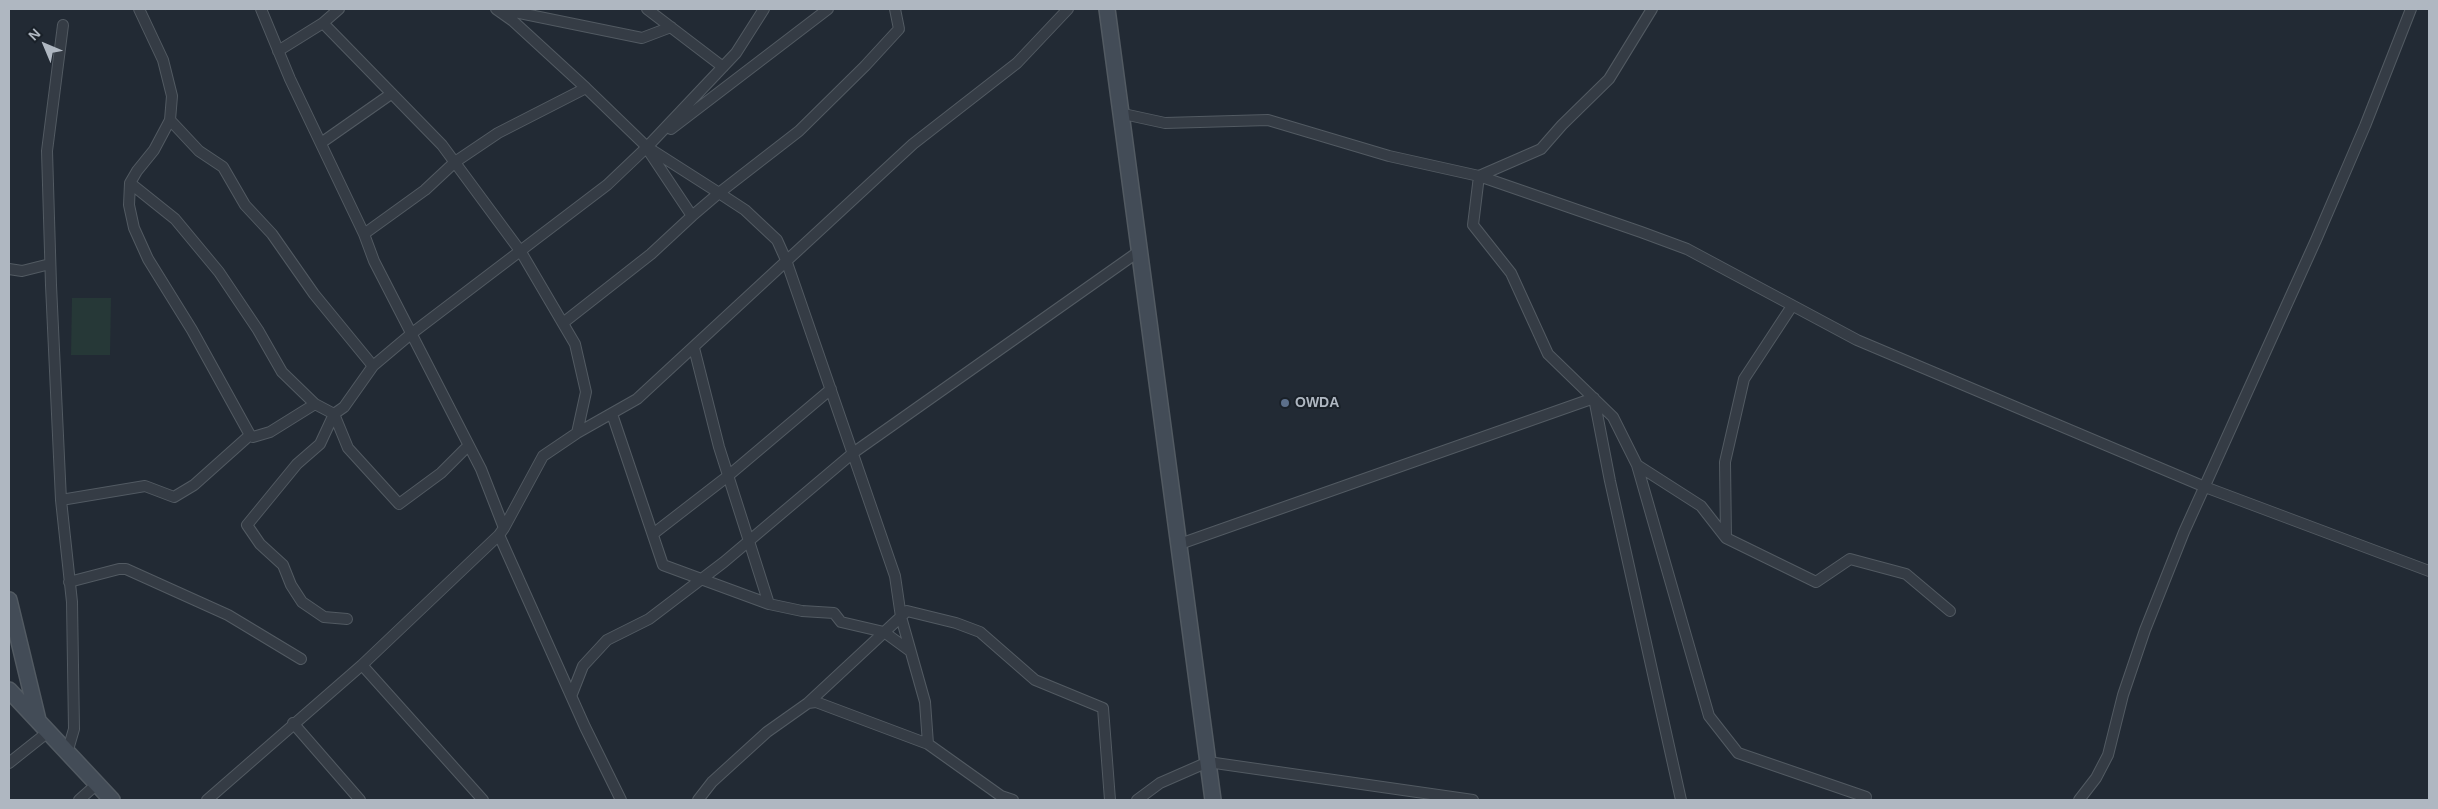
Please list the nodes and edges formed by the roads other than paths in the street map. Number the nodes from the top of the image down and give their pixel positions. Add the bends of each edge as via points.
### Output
1 (139, 9) edge
2 (261, 9) edge
3 (339, 9) edge
4 (496, 9) edge
5 (500, 9) edge
6 (647, 9) edge
7 (764, 9) edge
8 (828, 9) edge
9 (895, 9) edge
10 (1068, 9) edge
11 (1107, 9) edge
12 (1652, 9) edge
13 (2412, 9) edge
14 (323, 23) junction
15 (63, 26) dead end
16 (670, 28) junction
17 (278, 51) junction
18 (723, 67) junction
19 (586, 88) junction
20 (391, 94) junction
21 (1120, 113) junction
22 (170, 120) junction
23 (321, 143) junction
24 (647, 147) junction
25 (455, 162) junction
26 (1479, 176) junction
27 (130, 183) junction
28 (719, 193) junction
29 (692, 216) junction
30 (364, 234) junction
31 (521, 252) junction
32 (1138, 252) junction
33 (786, 260) junction
34 (50, 264) junction
35 (9, 269) edge
36 (1792, 306) junction
37 (563, 323) junction
38 (411, 334) junction
39 (694, 348) junction
40 (373, 366) junction
41 (831, 390) junction
42 (1594, 398) junction
43 (315, 404) junction
44 (334, 414) junction
45 (612, 414) junction
46 (577, 433) junction
47 (250, 435) junction
48 (468, 446) junction
49 (853, 453) junction
50 (1637, 465) junction
51 (728, 476) junction
52 (2205, 487) junction
53 (61, 500) junction
54 (502, 532) junction
55 (653, 534) junction
56 (1726, 538) junction
57 (749, 541) junction
58 (1177, 546) junction
59 (2429, 571) edge
60 (703, 579) junction
61 (68, 582) junction
62 (9, 600) edge
63 (769, 604) junction
64 (1950, 611) dead end
65 (901, 617) junction
66 (347, 619) dead end
67 (884, 632) junction
68 (910, 650) junction
69 (301, 659) dead end
70 (362, 665) junction
71 (9, 690) edge
72 (572, 694) junction
73 (808, 703) junction
74 (294, 723) junction
75 (43, 726) junction
76 (928, 744) junction
77 (67, 753) junction
78 (1208, 762) junction
79 (9, 763) edge
80 (97, 784) junction
81 (79, 800) edge
82 (112, 800) edge
83 (207, 800) edge
84 (360, 800) edge
85 (483, 800) edge
86 (621, 800) edge
87 (698, 800) edge
88 (1013, 800) edge
89 (1110, 800) edge
90 (1138, 800) edge
91 (1213, 800) edge
92 (1473, 800) edge
93 (1681, 800) edge
94 (1865, 800) edge
95 (2079, 800) edge

1 - 22 street via 170,80
2 - 17 street
3 - 14 street
4 - 19 street
5 - 16 street via 642,38
6 - 16 street
7 - 18 street
8 - 24 street
9 - 28 street via 899,29 864,66 799,131
10 - 33 street via 1017,63 913,144
11 - 21 street
12 - 26 street via 1610,79 1542,149
13 - 52 street via 2320,232
14 - 17 street
14 - 20 street
15 - 34 street via 48,151
16 - 18 street
17 - 23 street
18 - 24 street
19 - 24 street
19 - 25 street via 498,133
20 - 23 street
20 - 25 street
21 - 26 street via 1165,123 1268,120 1389,156
21 - 32 street
22 - 27 street via 154,150
22 - 40 street via 199,151 223,167 245,205 272,234 314,294
23 - 30 street
24 - 28 street
24 - 29 street
24 - 31 street via 607,185
25 - 30 street via 426,190
25 - 31 street
26 - 36 street via 1687,249
26 - 42 street via 1474,225 1511,273 1548,354
27 - 43 street via 175,219 219,272 282,372
27 - 47 street via 129,205 134,228 148,259
28 - 29 street
28 - 33 street via 745,210 776,240
29 - 37 street via 651,254
30 - 38 street
31 - 37 street
31 - 38 street
32 - 49 street
32 - 58 street
33 - 39 street
33 - 41 street
34 - 35 street via 22,270
34 - 53 street
36 - 52 street via 1856,340
36 - 56 street via 1744,379 1725,462
37 - 46 street via 575,344 586,392
38 - 40 street
38 - 48 street
39 - 45 street via 637,399
39 - 51 street
40 - 44 street via 344,407
41 - 49 street
41 - 51 street
42 - 50 street via 1613,417
42 - 58 street
42 - 93 street
43 - 44 street
43 - 47 street via 270,432 254,437
44 - 48 street via 348,448 399,504 440,473
44 - 66 street via 320,444 297,464 247,525 260,544 283,565 302,602 324,617
45 - 46 street
45 - 55 street
46 - 54 street via 543,456
47 - 53 street via 194,485 174,497 146,486
48 - 54 street via 481,470
49 - 57 street
49 - 65 street via 895,576
50 - 56 street via 1701,506
50 - 94 street via 1709,716 1738,753 1866,797
51 - 55 street
51 - 57 street
52 - 59 street
52 - 95 street via 2145,630 2108,754 2096,778
53 - 61 street
54 - 70 street
54 - 72 street
55 - 60 street via 663,565
56 - 64 street via 1816,582 1850,559 1906,574
57 - 60 street
57 - 63 street
58 - 78 street
60 - 63 street
60 - 72 street via 649,619 607,640 583,666
61 - 69 street via 126,569 228,615
61 - 77 street via 72,602 74,729
62 - 75 street
63 - 67 street via 802,611 834,612 841,622
65 - 67 street
65 - 68 street
65 - 89 street via 907,611 980,632 1035,680 1103,708
67 - 68 street
67 - 73 street
68 - 76 street via 925,702
70 - 74 street
70 - 85 street
71 - 75 street
72 - 86 street
73 - 76 street via 839,708
73 - 87 street via 767,732 712,782
74 - 83 street
74 - 84 street
75 - 77 street
75 - 79 street
76 - 88 street via 1001,796
77 - 80 street
78 - 90 street via 1160,783
78 - 91 street
78 - 92 street
80 - 81 street
80 - 82 street

